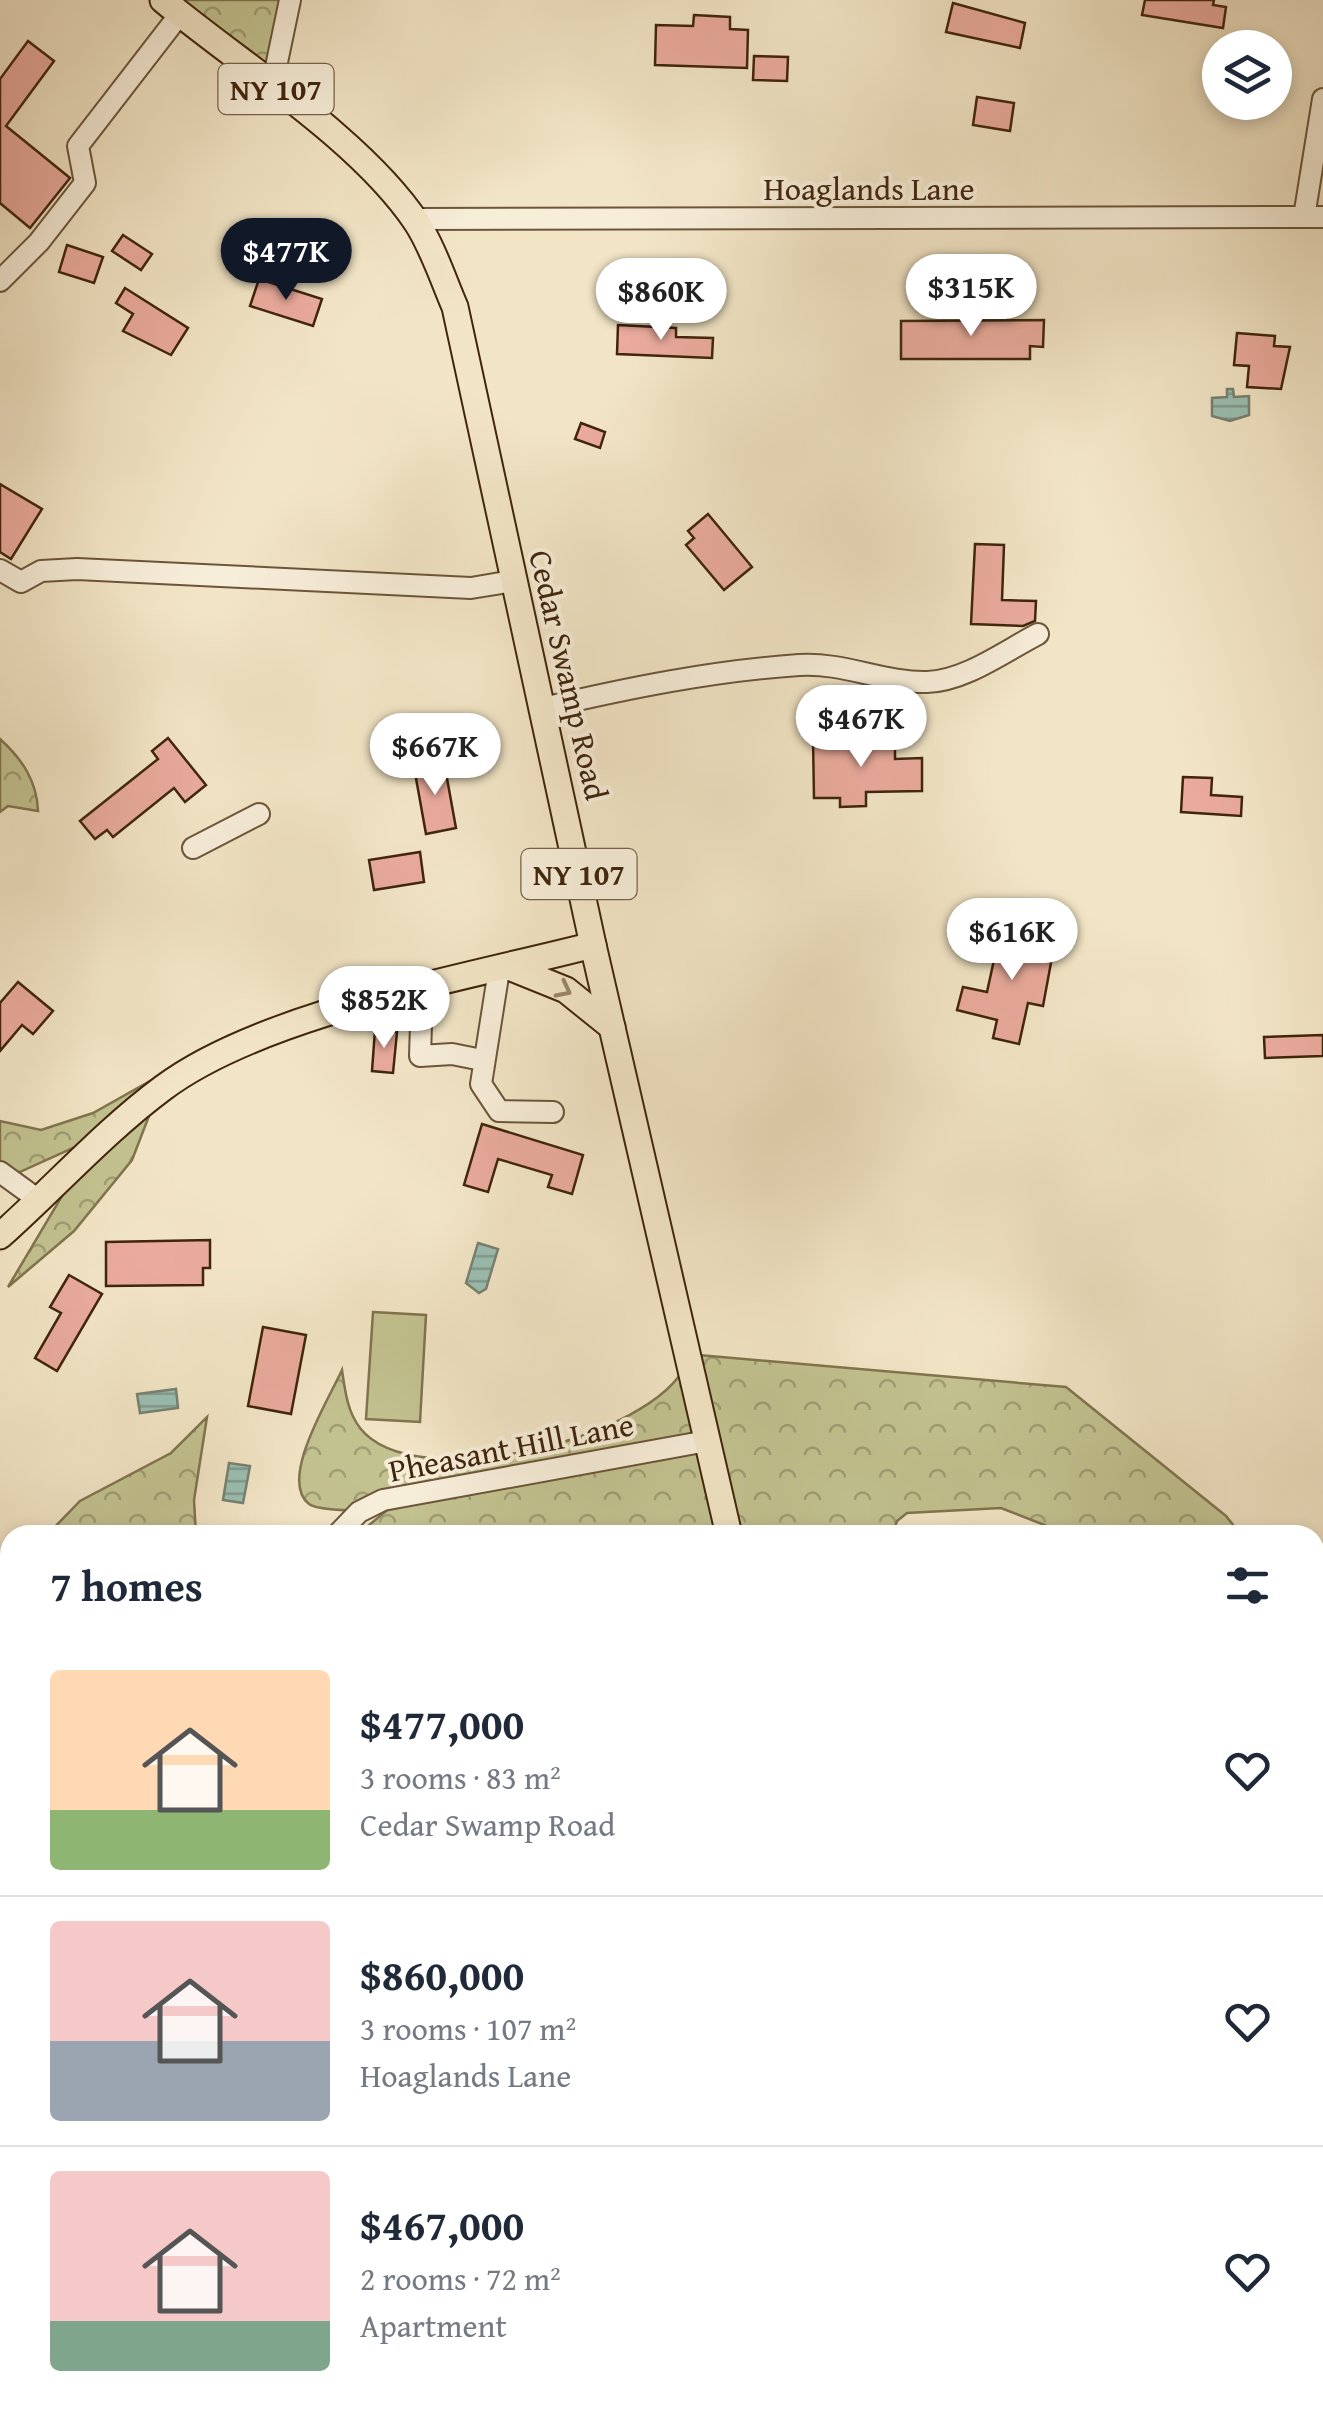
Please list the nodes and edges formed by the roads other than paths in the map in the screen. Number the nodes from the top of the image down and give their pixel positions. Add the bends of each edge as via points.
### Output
1 (290, 0) edge
2 (172, 7) edge
3 (272, 86) junction
4 (1323, 99) edge
5 (1313, 217) edge
6 (414, 219) junction
7 (0, 281) edge
8 (0, 570) edge
9 (513, 581) junction
10 (1038, 634) dead end
11 (543, 708) junction
12 (259, 814) dead end
13 (192, 848) dead end
14 (594, 945) junction
15 (504, 968) junction
16 (412, 992) junction
17 (612, 1027) junction
18 (482, 1060) junction
19 (553, 1112) dead end
20 (0, 1172) edge
21 (40, 1201) junction
22 (0, 1236) edge
23 (706, 1441) junction
24 (347, 1525) edge
25 (727, 1525) edge

1 - 3 street
2 - 3 main road, Cedar Swamp Road / NY 107
2 - 7 street via 78,146 85,183
3 - 6 main road, Cedar Swamp Road / NY 107 via 352,153
4 - 5 street
5 - 6 street, Hoaglands Lane
6 - 9 main road, Cedar Swamp Road / NY 107 via 455,307
8 - 9 street via 21,582 41,571 77,569 471,588
9 - 11 main road, Cedar Swamp Road / NY 107
10 - 11 street via 955,676 926,682 801,664 702,675
11 - 14 main road, Cedar Swamp Road / NY 107
12 - 13 street
14 - 15 main road
14 - 17 main road, Cedar Swamp Road / NY 107
15 - 16 main road
15 -> 17 main road via 566,990
15 - 18 street
16 - 18 street via 420,1056
16 - 21 main road via 242,1044 206,1062 162,1088
17 - 23 main road, Cedar Swamp Road / NY 107
18 - 19 street via 481,1084 499,1111
20 - 21 street
21 - 22 main road
23 - 24 street, Pheasant Hill Lane via 383,1500
23 - 25 main road, Cedar Swamp Road / NY 107

